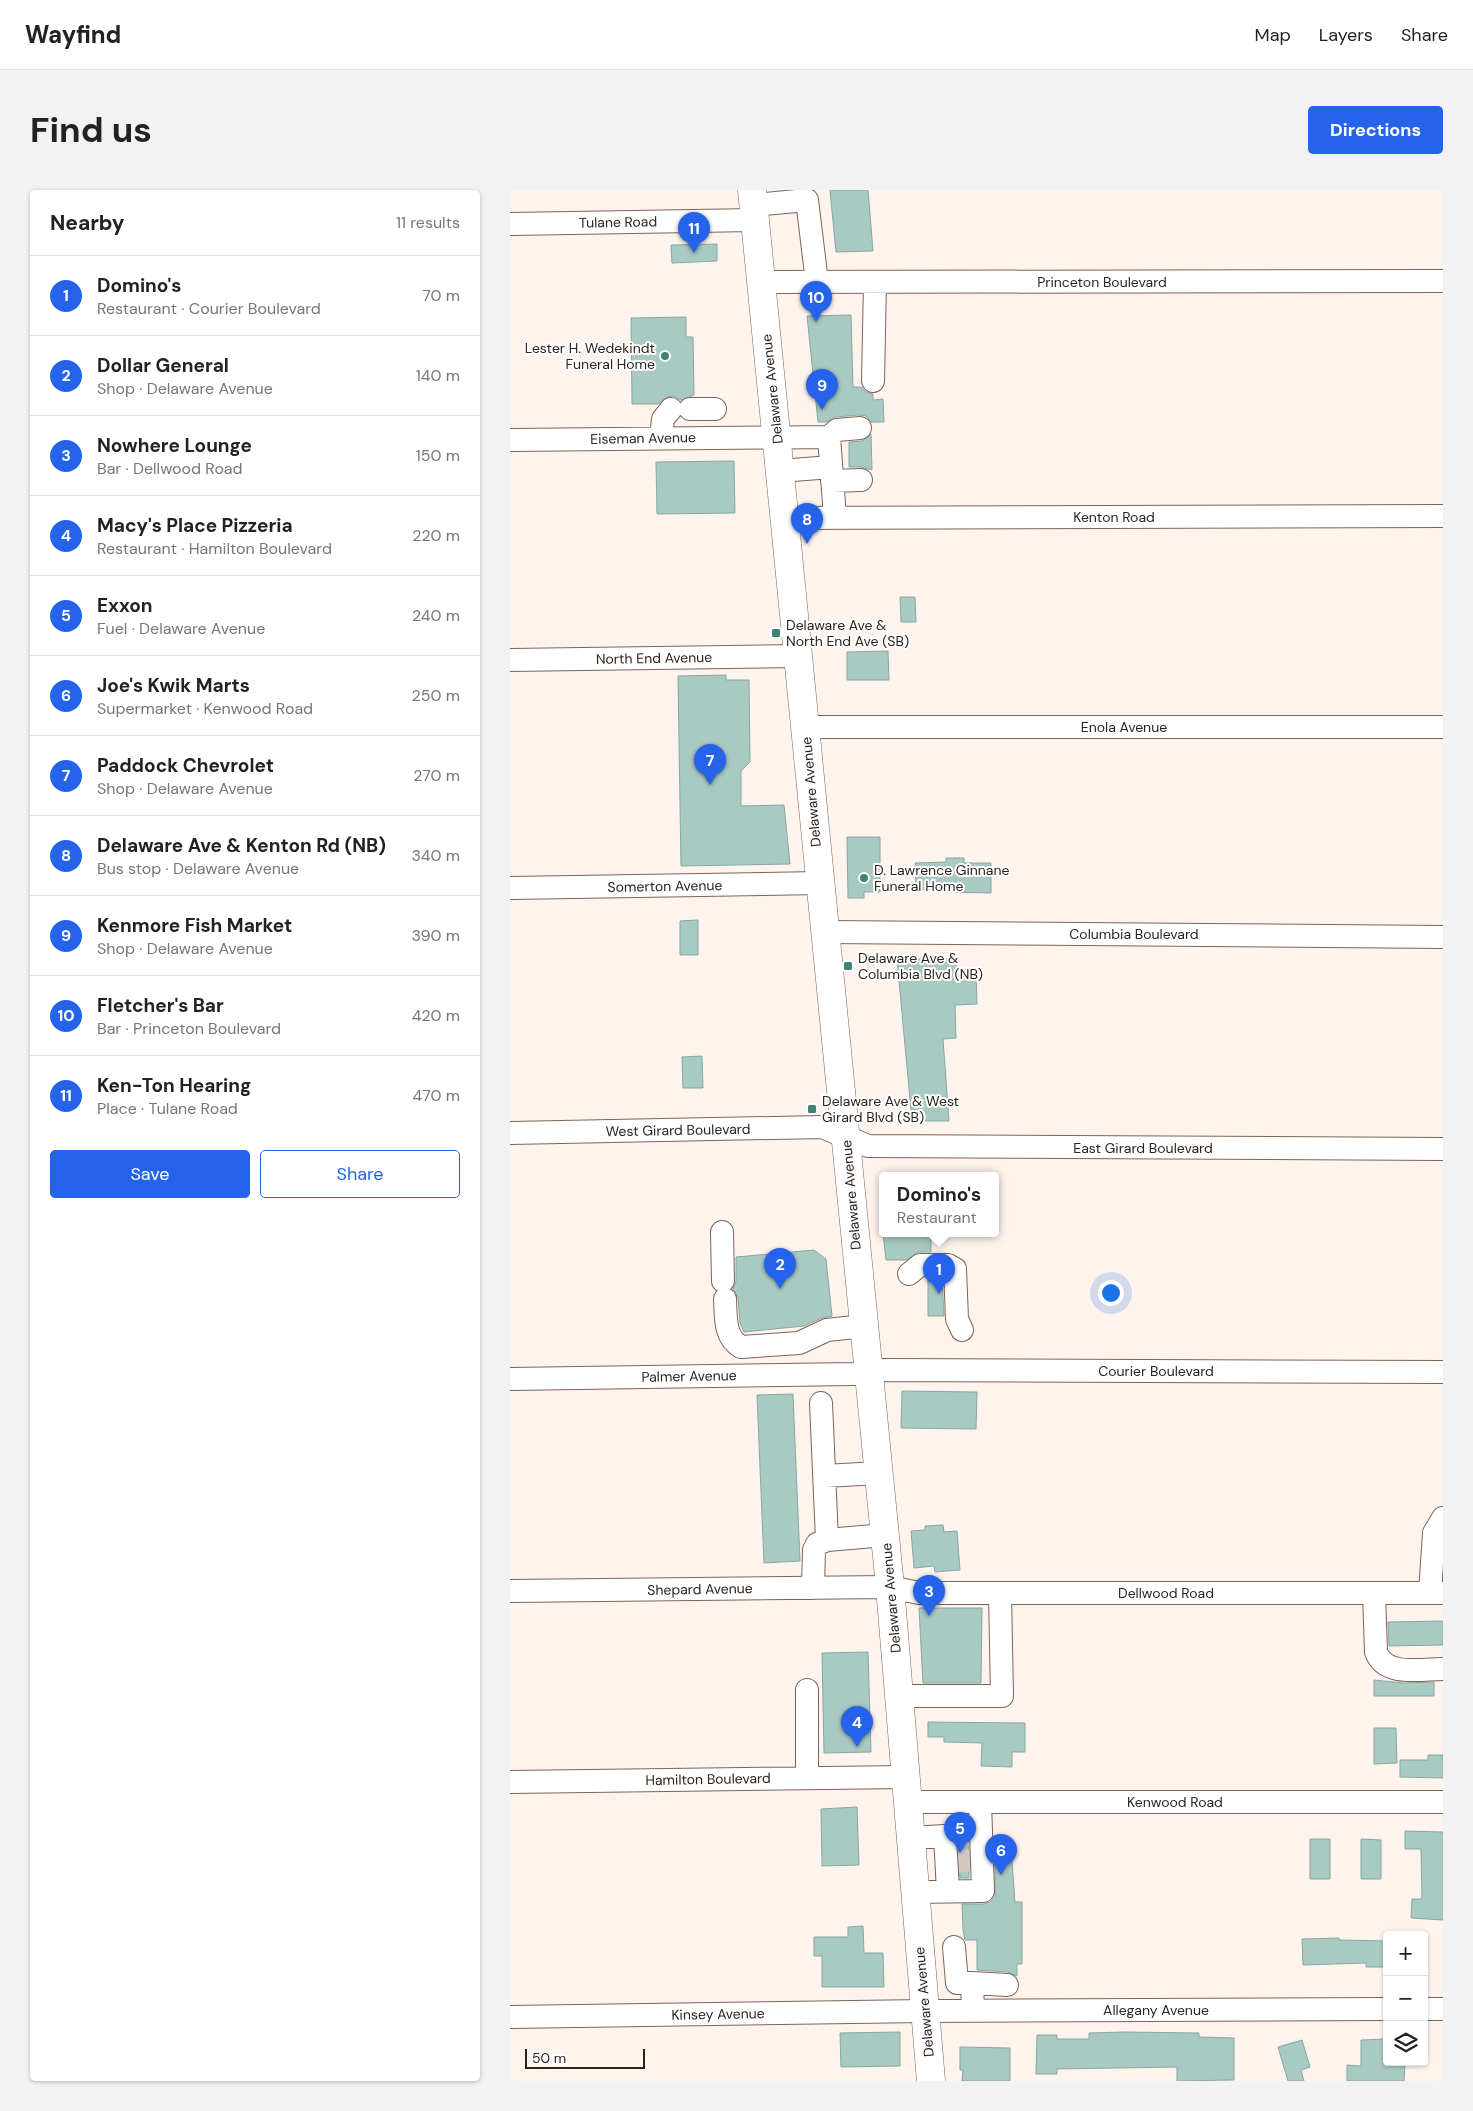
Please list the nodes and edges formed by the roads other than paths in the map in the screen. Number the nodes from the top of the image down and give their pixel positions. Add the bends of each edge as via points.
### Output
1 (806, 195) edge
2 (754, 205) edge
3 (510, 224) edge
4 (1443, 281) edge
5 (761, 282) junction
6 (817, 282) junction
7 (875, 282) junction
8 (873, 381) dead end
9 (715, 409) dead end
10 (860, 428) dead end
11 (777, 437) junction
12 (829, 437) junction
13 (661, 438) junction
14 (510, 440) edge
15 (780, 471) junction
16 (832, 474) junction
17 (861, 480) dead end
18 (1443, 516) edge
19 (835, 517) junction
20 (784, 518) junction
21 (798, 656) junction
22 (510, 660) edge
23 (805, 727) junction
24 (1443, 727) edge
25 (820, 883) junction
26 (510, 888) edge
27 (825, 932) junction
28 (1443, 936) edge
29 (510, 1132) edge
30 (845, 1137) junction
31 (1443, 1149) edge
32 (722, 1232) dead end
33 (909, 1274) dead end
34 (864, 1326) junction
35 (962, 1330) dead end
36 (868, 1372) junction
37 (1443, 1372) edge
38 (510, 1379) edge
39 (821, 1403) dead end
40 (878, 1473) junction
41 (824, 1476) junction
42 (1443, 1518) edge
43 (885, 1535) junction
44 (827, 1540) junction
45 (890, 1587) junction
46 (813, 1588) junction
47 (510, 1591) edge
48 (1000, 1593) junction
49 (1374, 1593) junction
50 (1437, 1593) edge
51 (1443, 1670) edge
52 (807, 1690) dead end
53 (899, 1696) junction
54 (807, 1778) junction
55 (510, 1782) edge
56 (907, 1789) junction
57 (944, 1802) junction
58 (1443, 1802) edge
59 (963, 1827) junction
60 (910, 1838) junction
61 (963, 1861) junction
62 (948, 1891) junction
63 (915, 1892) junction
64 (922, 1967) junction
65 (972, 1983) junction
66 (1007, 1985) dead end
67 (1383, 2009) edge
68 (1428, 2009) edge
69 (1443, 2009) edge
70 (973, 2010) junction
71 (925, 2011) junction
72 (510, 2017) edge
73 (930, 2081) edge

1 - 2 street, Tulane Road
1 - 6 street
2 - 3 street, Tulane Road
2 - 5 main road, Delaware Avenue
4 - 7 street, Princeton Boulevard
5 - 6 street, Princeton Boulevard
5 - 11 main road, Delaware Avenue
6 - 7 street, Princeton Boulevard
7 - 8 street
9 - 13 street via 680,409 663,419
10 - 12 street via 838,430
11 - 12 street, Eiseman Avenue
11 - 13 street, Eiseman Avenue
11 - 15 main road, Delaware Avenue
12 - 16 street
13 - 14 street, Eiseman Avenue
15 - 16 street
15 - 20 main road, Delaware Avenue
16 - 17 street
16 - 19 street
18 - 19 street, Kenton Road
19 - 20 street, Kenton Road
20 - 21 main road, Delaware Avenue
21 - 22 street, North End Avenue
21 - 23 main road, Delaware Avenue
23 - 24 street, Enola Avenue
23 - 25 main road, Delaware Avenue
25 - 26 street, Somerton Avenue
25 - 27 main road, Delaware Avenue
27 - 28 street, Columbia Boulevard
27 - 30 main road, Delaware Avenue
29 - 30 street, West Girard Boulevard via 822,1128
30 - 31 street, East Girard Boulevard via 868,1146 892,1147
30 - 34 main road, Delaware Avenue
32 - 34 street via 728,1333 741,1347 799,1343 827,1330
33 - 35 street via 920,1265 948,1265 956,1270 957,1319
34 - 36 main road, Delaware Avenue
36 - 37 street, Courier Boulevard
36 - 38 street, Palmer Avenue
36 - 40 main road, Delaware Avenue
39 - 41 street
40 - 41 street
40 - 43 main road, Delaware Avenue
41 - 44 street
42 - 50 street via 1434,1533
43 - 44 street
43 - 45 main road, Delaware Avenue
44 - 46 street via 817,1544 814,1550
45 - 46 street, Shepard Avenue
45 - 48 street, Dellwood Road via 919,1593
45 - 53 main road, Delaware Avenue
46 - 47 street, Shepard Avenue
48 - 49 street, Dellwood Road
48 - 53 street via 1002,1696
49 - 50 street, Dellwood Road
49 - 51 street via 1378,1660 1394,1669
52 - 54 street
53 - 56 main road, Delaware Avenue
54 - 55 street, Hamilton Boulevard
54 - 56 street, Hamilton Boulevard
56 - 57 street, Kenwood Road
56 - 60 main road, Delaware Avenue
57 - 59 street, Kenwood Road
57 - 59 street
58 - 59 street, Kenwood Road
59 - 60 street
59 - 61 street
59 - 61 street
60 - 63 main road, Delaware Avenue
61 - 62 street
61 - 62 street via 983,1891
62 - 63 street
63 - 64 main road, Delaware Avenue
64 - 65 street via 955,1957 957,1983
64 - 71 main road, Delaware Avenue
65 - 66 street
65 - 70 street
67 - 70 street, Allegany Avenue
68 - 69 street
70 - 71 street, Allegany Avenue
71 - 72 street, Kinsey Avenue
71 - 73 main road, Delaware Avenue

